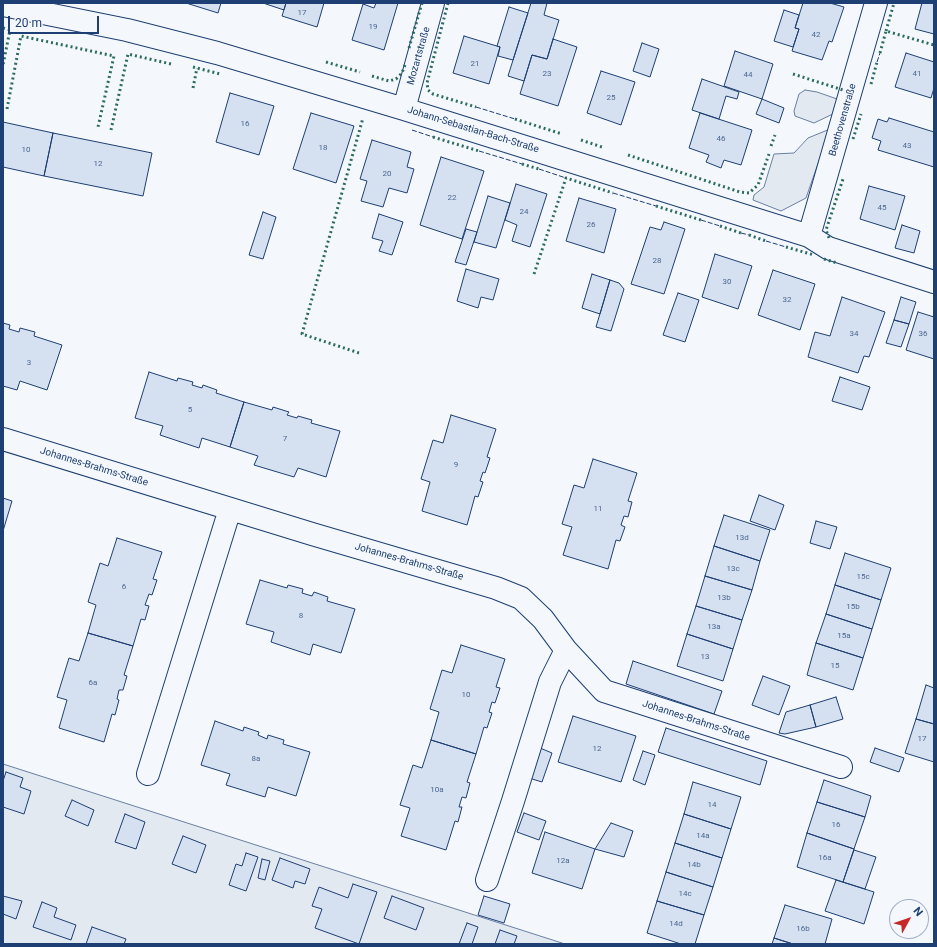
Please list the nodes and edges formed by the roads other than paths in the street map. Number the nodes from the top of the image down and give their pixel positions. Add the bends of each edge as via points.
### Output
1 (433, 3) edge
2 (876, 3) edge
3 (9, 5) edge
4 (404, 109) junction
5 (809, 236) junction
6 (934, 282) edge
7 (3, 439) edge
8 (230, 509) junction
9 (566, 650) junction
10 (841, 767) dead end
11 (148, 774) dead end
12 (487, 880) dead end

1 - 4 street, Mozartstraße
2 - 5 street, Beethovenstraße
3 - 4 street, Johann-Sebastian-Bach-Straße via 128,30 202,49
4 - 5 street, Johann-Sebastian-Bach-Straße
5 - 6 street, Johann-Sebastian-Bach-Straße via 828,248
7 - 8 street, Johannes-Brahms-Straße
8 - 9 street, Johannes-Brahms-Straße via 502,590 527,603 543,619
8 - 11 street
9 - 10 street, Johannes-Brahms-Straße via 604,691
9 - 12 street via 550,682

